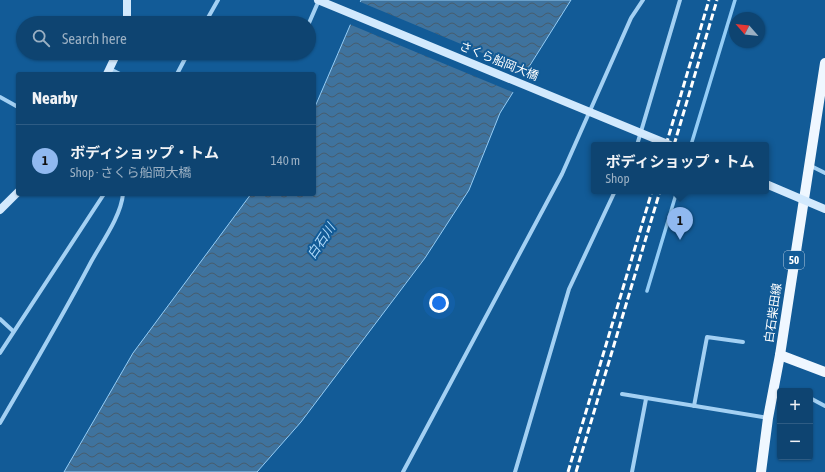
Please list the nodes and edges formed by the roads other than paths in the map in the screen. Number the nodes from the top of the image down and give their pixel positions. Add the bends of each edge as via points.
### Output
1 (127, 0) edge
2 (218, 0) edge
3 (319, 0) edge
4 (643, 0) edge
5 (680, 0) edge
6 (127, 16) edge
7 (209, 16) edge
8 (312, 16) edge
9 (114, 60) edge
10 (184, 60) edge
11 (825, 63) edge
12 (108, 71) edge
13 (178, 72) edge
14 (0, 97) edge
15 (16, 106) edge
16 (638, 142) edge
17 (663, 142) edge
18 (808, 165) junction
19 (825, 173) edge
20 (769, 185) edge
21 (16, 194) edge
22 (614, 194) edge
23 (103, 196) edge
24 (124, 196) edge
25 (825, 208) edge
26 (0, 210) edge
27 (0, 319) edge
28 (13, 331) junction
29 (743, 342) dead end
30 (0, 353) edge
31 (780, 355) junction
32 (825, 372) edge
33 (622, 394) dead end
34 (646, 399) junction
35 (813, 400) edge
36 (694, 406) junction
37 (825, 406) edge
38 (768, 418) junction
39 (0, 424) edge
40 (403, 472) edge
41 (516, 472) edge
42 (632, 472) edge
43 (760, 472) edge

1 - 6 main road
2 - 7 street
3 - 8 street
3 - 17 main road, さくら船岡大橋, bridge
4 - 40 street via 631,18 562,174
5 - 16 street
9 - 12 main road
10 - 13 street
11 - 18 main road, 白石柴田線 / 50
14 - 15 street
18 - 19 street
18 - 31 main road, 白石柴田線 / 50
20 - 25 main road, bridge
21 - 26 main road
22 - 41 street via 569,289
23 - 28 street
24 - 39 street via 108,232 49,341
27 - 28 street
28 - 30 street
29 - 36 street via 707,337
31 - 32 main road
31 - 38 main road, 白石柴田線 / 50
33 - 34 street
34 - 36 street
34 - 42 street
35 - 37 street
36 - 38 street
38 - 43 main road, 白石柴田線 / 50

